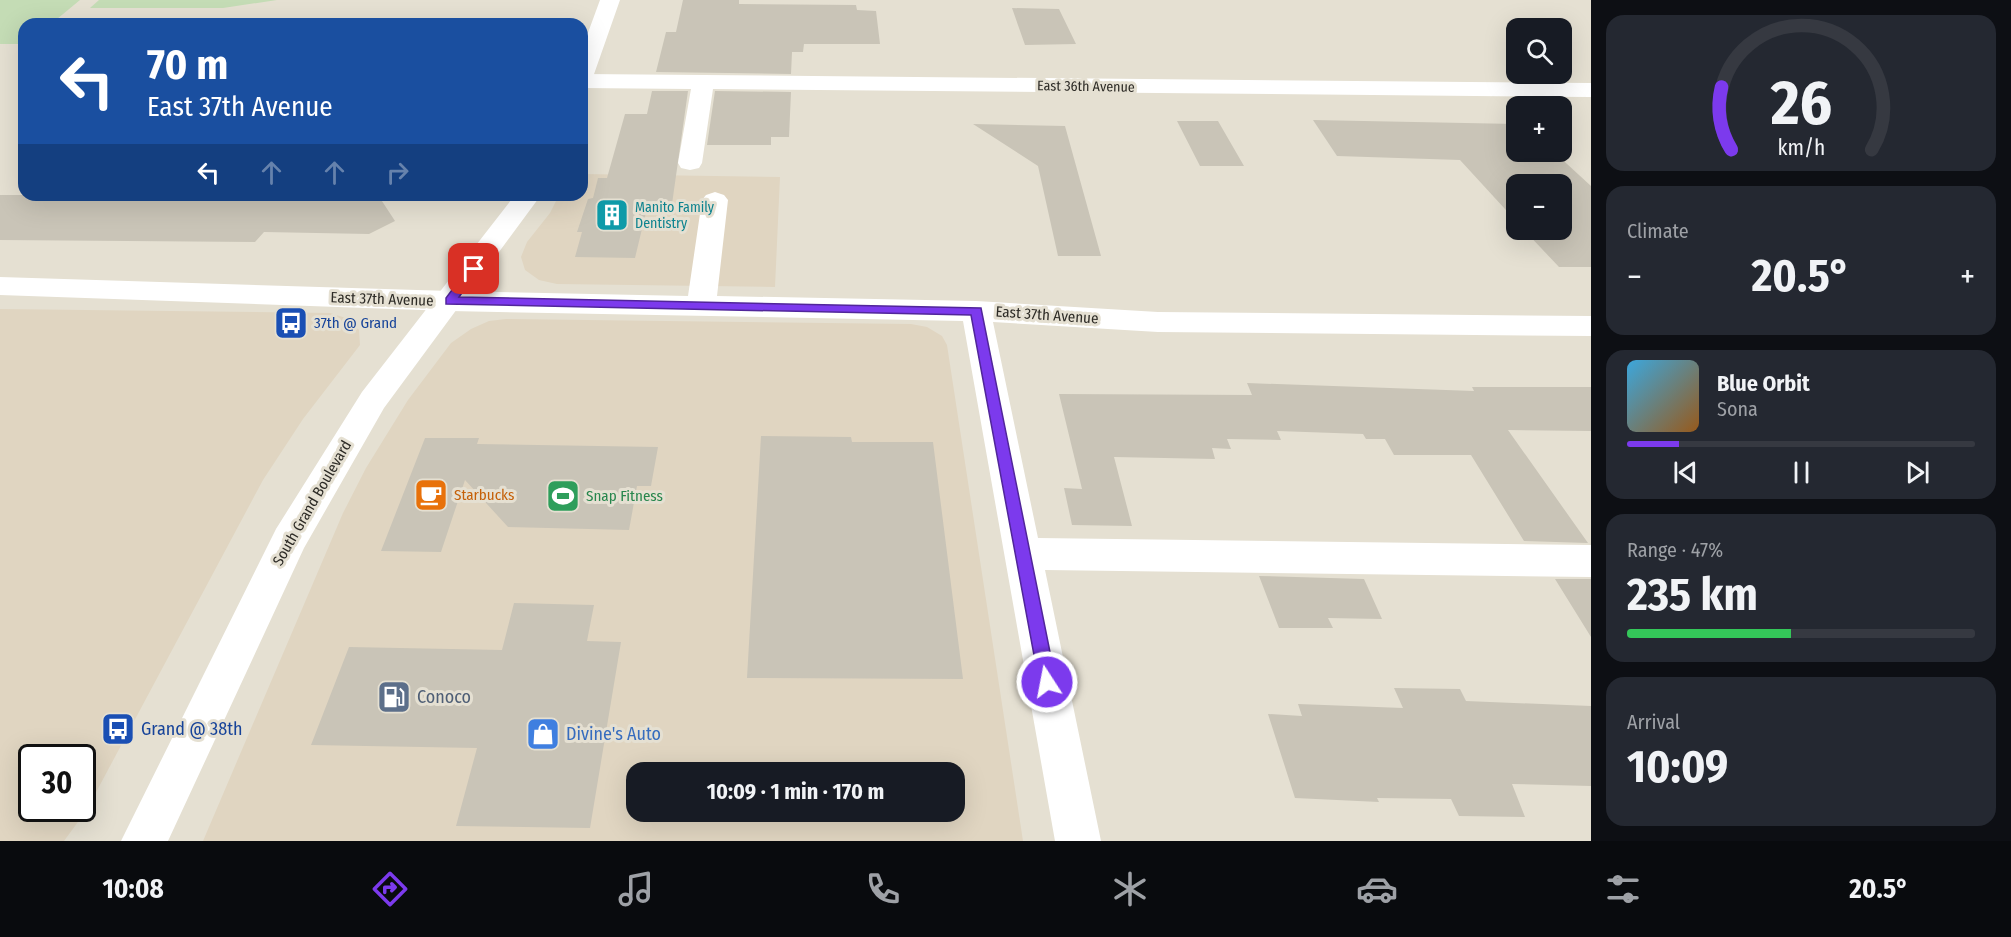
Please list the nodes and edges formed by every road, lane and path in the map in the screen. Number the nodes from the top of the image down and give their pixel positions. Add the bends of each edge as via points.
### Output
1 (610, 0) edge
2 (588, 62) edge
3 (588, 79) edge
4 (704, 82) junction
5 (1591, 90) edge
6 (690, 163) dead end
7 (715, 200) dead end
8 (524, 201) edge
9 (0, 286) edge
10 (450, 301) junction
11 (701, 306) junction
12 (976, 311) junction
13 (1591, 326) edge
14 (1023, 554) junction
15 (1591, 561) edge
16 (144, 841) edge
17 (1078, 841) edge

1 - 2 street
3 - 4 street, East 36th Avenue
4 - 5 street, East 36th Avenue
4 - 6 street
7 - 11 street
8 - 10 street, South Grand Boulevard
9 - 10 street, East 37th Avenue
10 - 11 street, East 37th Avenue
10 - 16 street, South Grand Boulevard via 373,400 289,540
11 - 12 street, East 37th Avenue
12 - 13 street, East 37th Avenue via 1158,322
12 - 14 street
14 - 15 street
14 - 17 street

